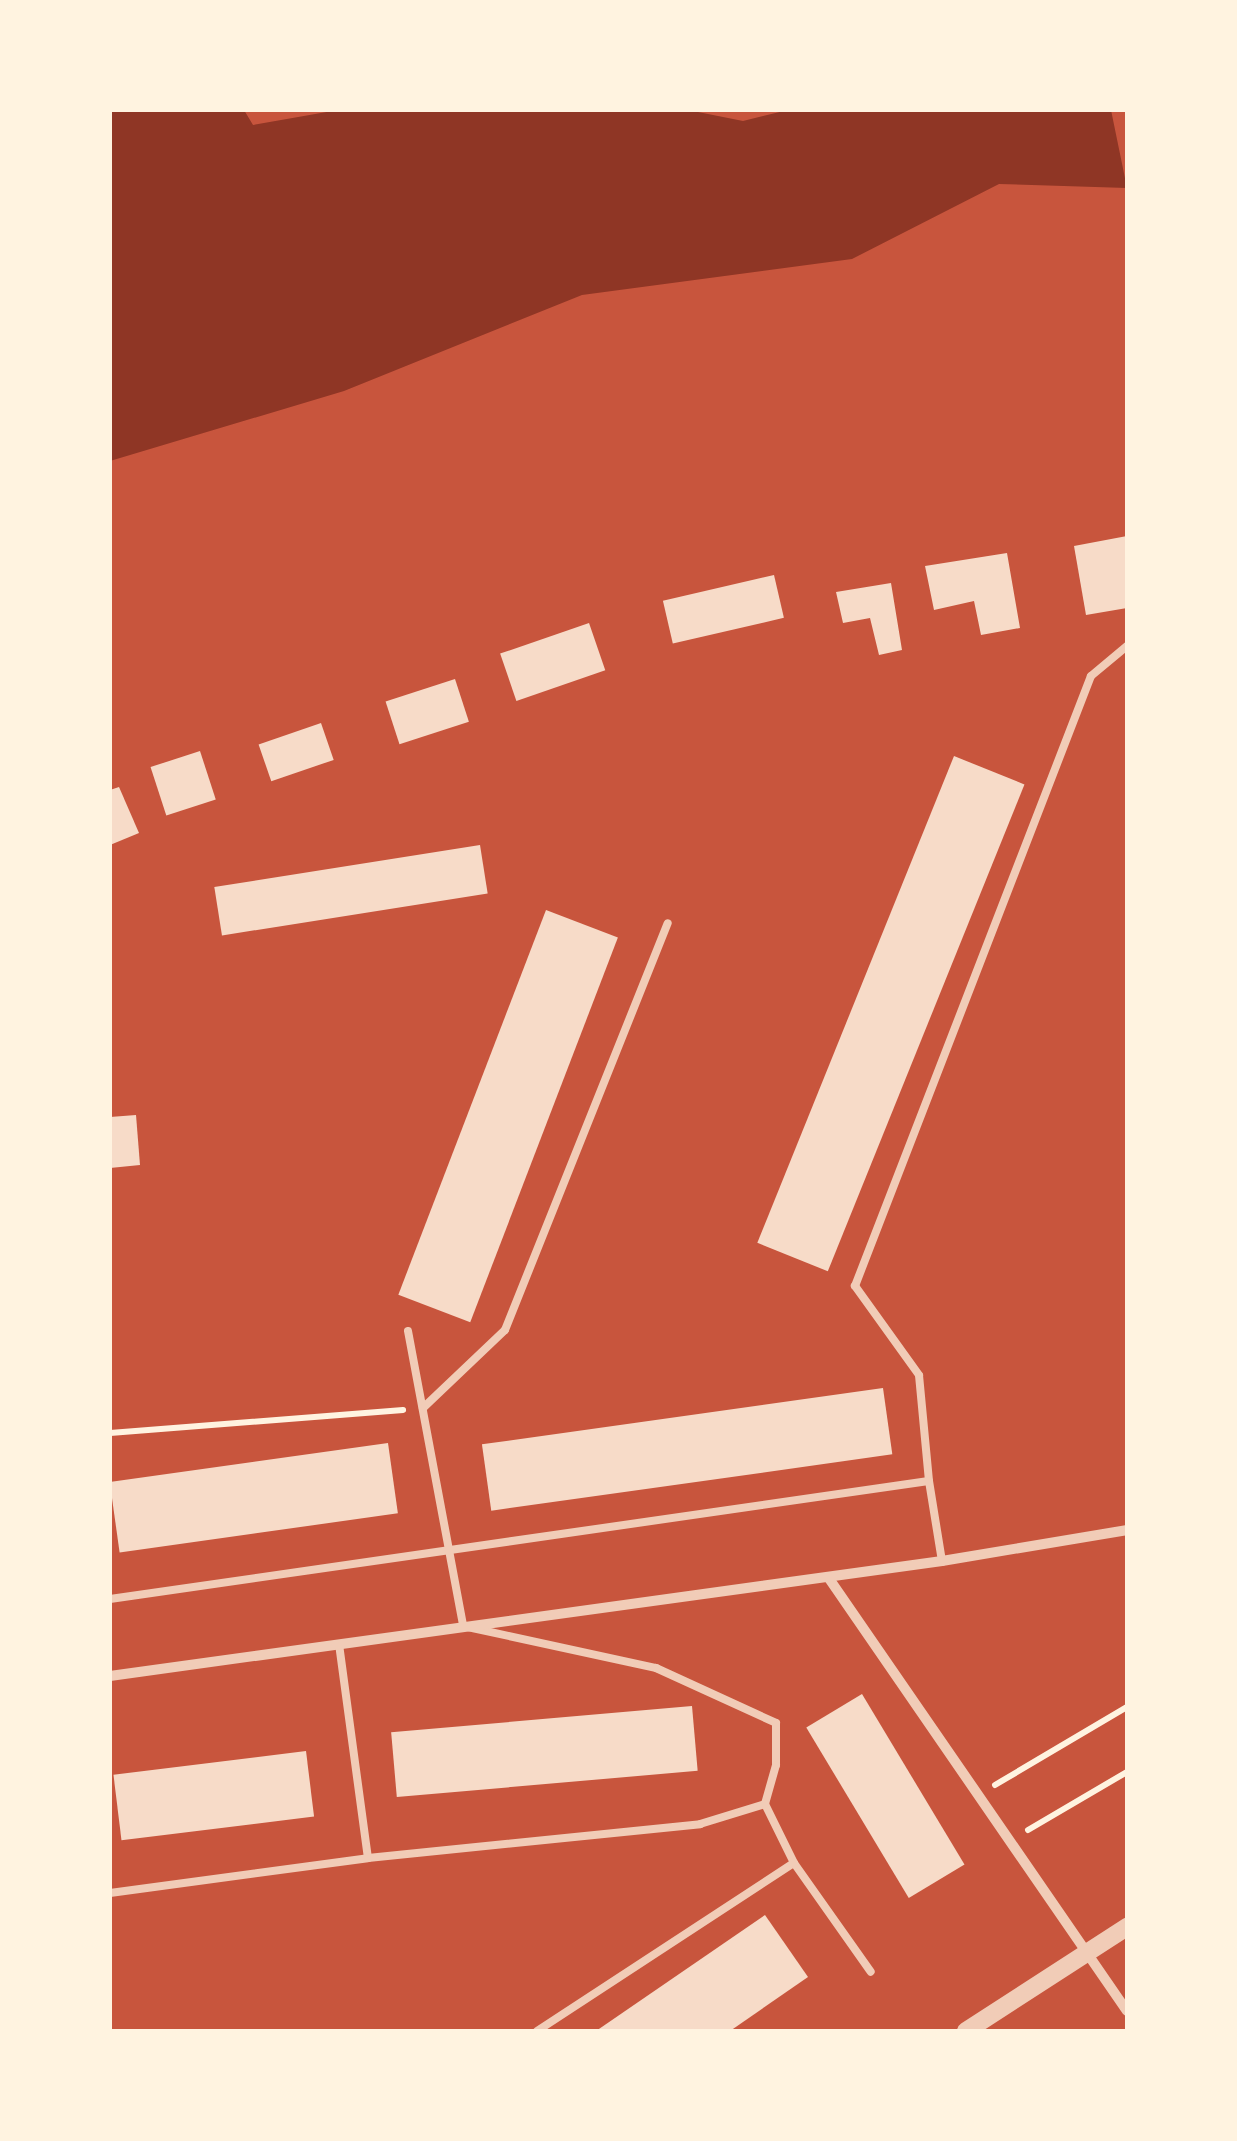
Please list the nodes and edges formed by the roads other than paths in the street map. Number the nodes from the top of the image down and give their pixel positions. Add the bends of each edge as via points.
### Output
1 (1127, 646) edge
2 (668, 923) dead end
3 (408, 1330) dead end
4 (422, 1408) junction
5 (929, 1481) junction
6 (1127, 1530) edge
7 (449, 1551) junction
8 (942, 1562) junction
9 (828, 1578) junction
10 (110, 1599) edge
11 (463, 1626) junction
12 (339, 1644) junction
13 (110, 1676) edge
14 (765, 1804) junction
15 (368, 1858) junction
16 (794, 1864) junction
17 (110, 1892) edge
18 (1127, 1927) edge
19 (1086, 1953) junction
20 (872, 1972) dead end
21 (1127, 2010) edge
22 (537, 2031) edge
23 (966, 2031) edge

1 - 5 lane via 1091,676 855,1286 919,1375
2 - 4 lane via 505,1330
3 - 4 lane
4 - 7 lane
5 - 7 lane
5 - 8 lane
6 - 8 street
7 - 10 lane
7 - 11 lane
8 - 9 street
9 - 11 street
9 - 19 street
11 - 12 street
11 - 14 lane via 656,1668 776,1723 776,1764
12 - 13 street
12 - 15 lane
14 - 15 lane via 700,1824
14 - 16 lane
15 - 17 lane
16 - 20 lane
16 - 22 lane
18 - 19 street
19 - 21 street
19 - 23 street

